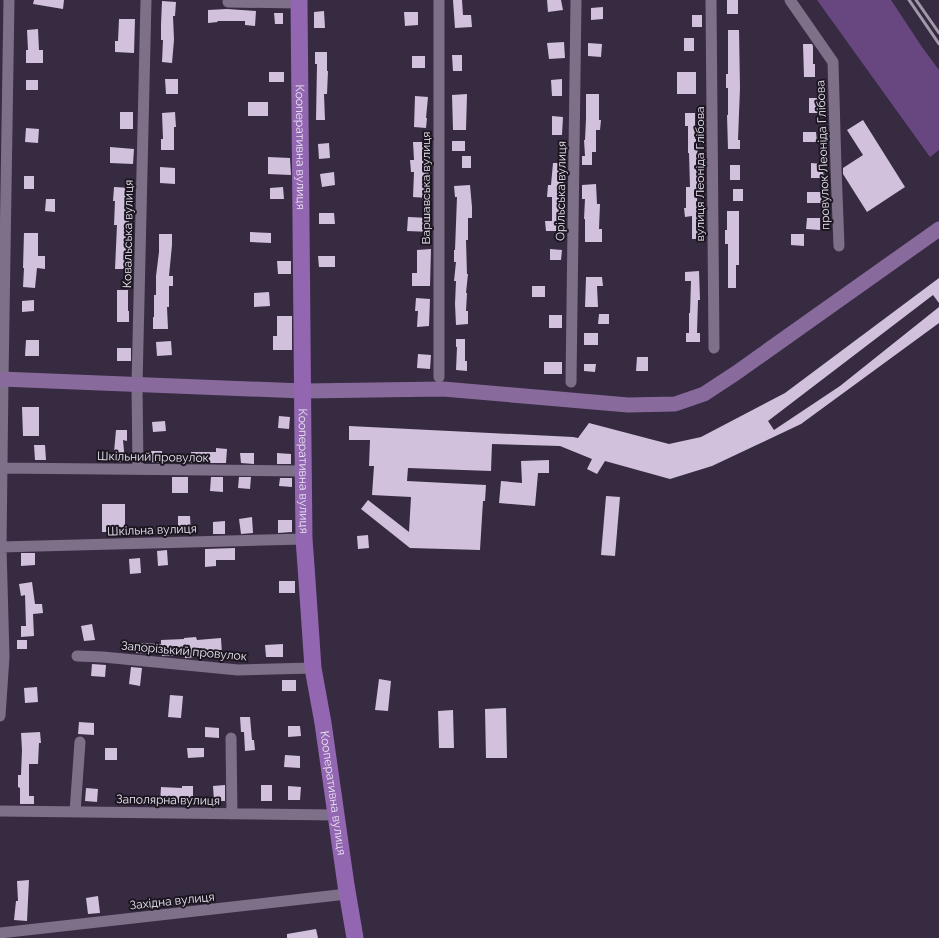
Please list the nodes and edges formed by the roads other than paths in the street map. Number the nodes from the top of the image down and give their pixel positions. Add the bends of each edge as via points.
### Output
1 (9, 0) edge
2 (146, 0) edge
3 (439, 0) edge
4 (576, 0) edge
5 (711, 0) edge
6 (790, 0) edge
7 (228, 2) dead end
8 (299, 2) edge
9 (939, 229) edge
10 (839, 246) dead end
11 (714, 348) dead end
12 (439, 377) dead end
13 (1, 380) edge
14 (571, 382) dead end
15 (137, 385) junction
16 (303, 391) junction
17 (2, 468) junction
18 (138, 469) junction
19 (303, 471) junction
20 (304, 539) junction
21 (1, 547) junction
22 (77, 656) dead end
23 (313, 668) junction
24 (0, 716) edge
25 (231, 738) dead end
26 (80, 742) dead end
27 (0, 811) edge
28 (75, 812) junction
29 (232, 814) junction
30 (336, 815) junction
31 (347, 894) junction
32 (0, 933) edge
33 (355, 938) edge

1 - 13 street
2 - 15 street, Ковальська вулиця
3 - 12 street, Варшавська вулиця
4 - 14 street, Орільська вулиця
5 - 11 street, вулиця Леоніда Глібова
6 - 10 street, провулок Леоніда Глібова via 832,62
7 - 8 street
8 - 16 main road, Кооперативна вулиця
9 - 16 street via 704,394 675,404 628,405 443,389
13 - 15 street
13 - 17 street
15 - 16 street
15 - 18 street, Ковальська вулиця
16 - 19 main road, Кооперативна вулиця
17 - 18 street, Шкільний провулок
17 - 21 street
18 - 19 street, Шкільний провулок
19 - 20 main road, Кооперативна вулиця
20 - 21 street, Шкільна вулиця
20 - 23 main road, Кооперативна вулиця
21 - 24 street via 4,657
22 - 23 street, Запорізький провулок via 238,670
23 - 30 main road, Кооперативна вулиця
25 - 29 street
26 - 28 street
27 - 28 street, Заполярна вулиця
28 - 29 street, Заполярна вулиця
29 - 30 street, Заполярна вулиця
30 - 31 main road, Кооперативна вулиця
31 - 32 street, Західна вулиця
31 - 33 main road, Кооперативна вулиця

